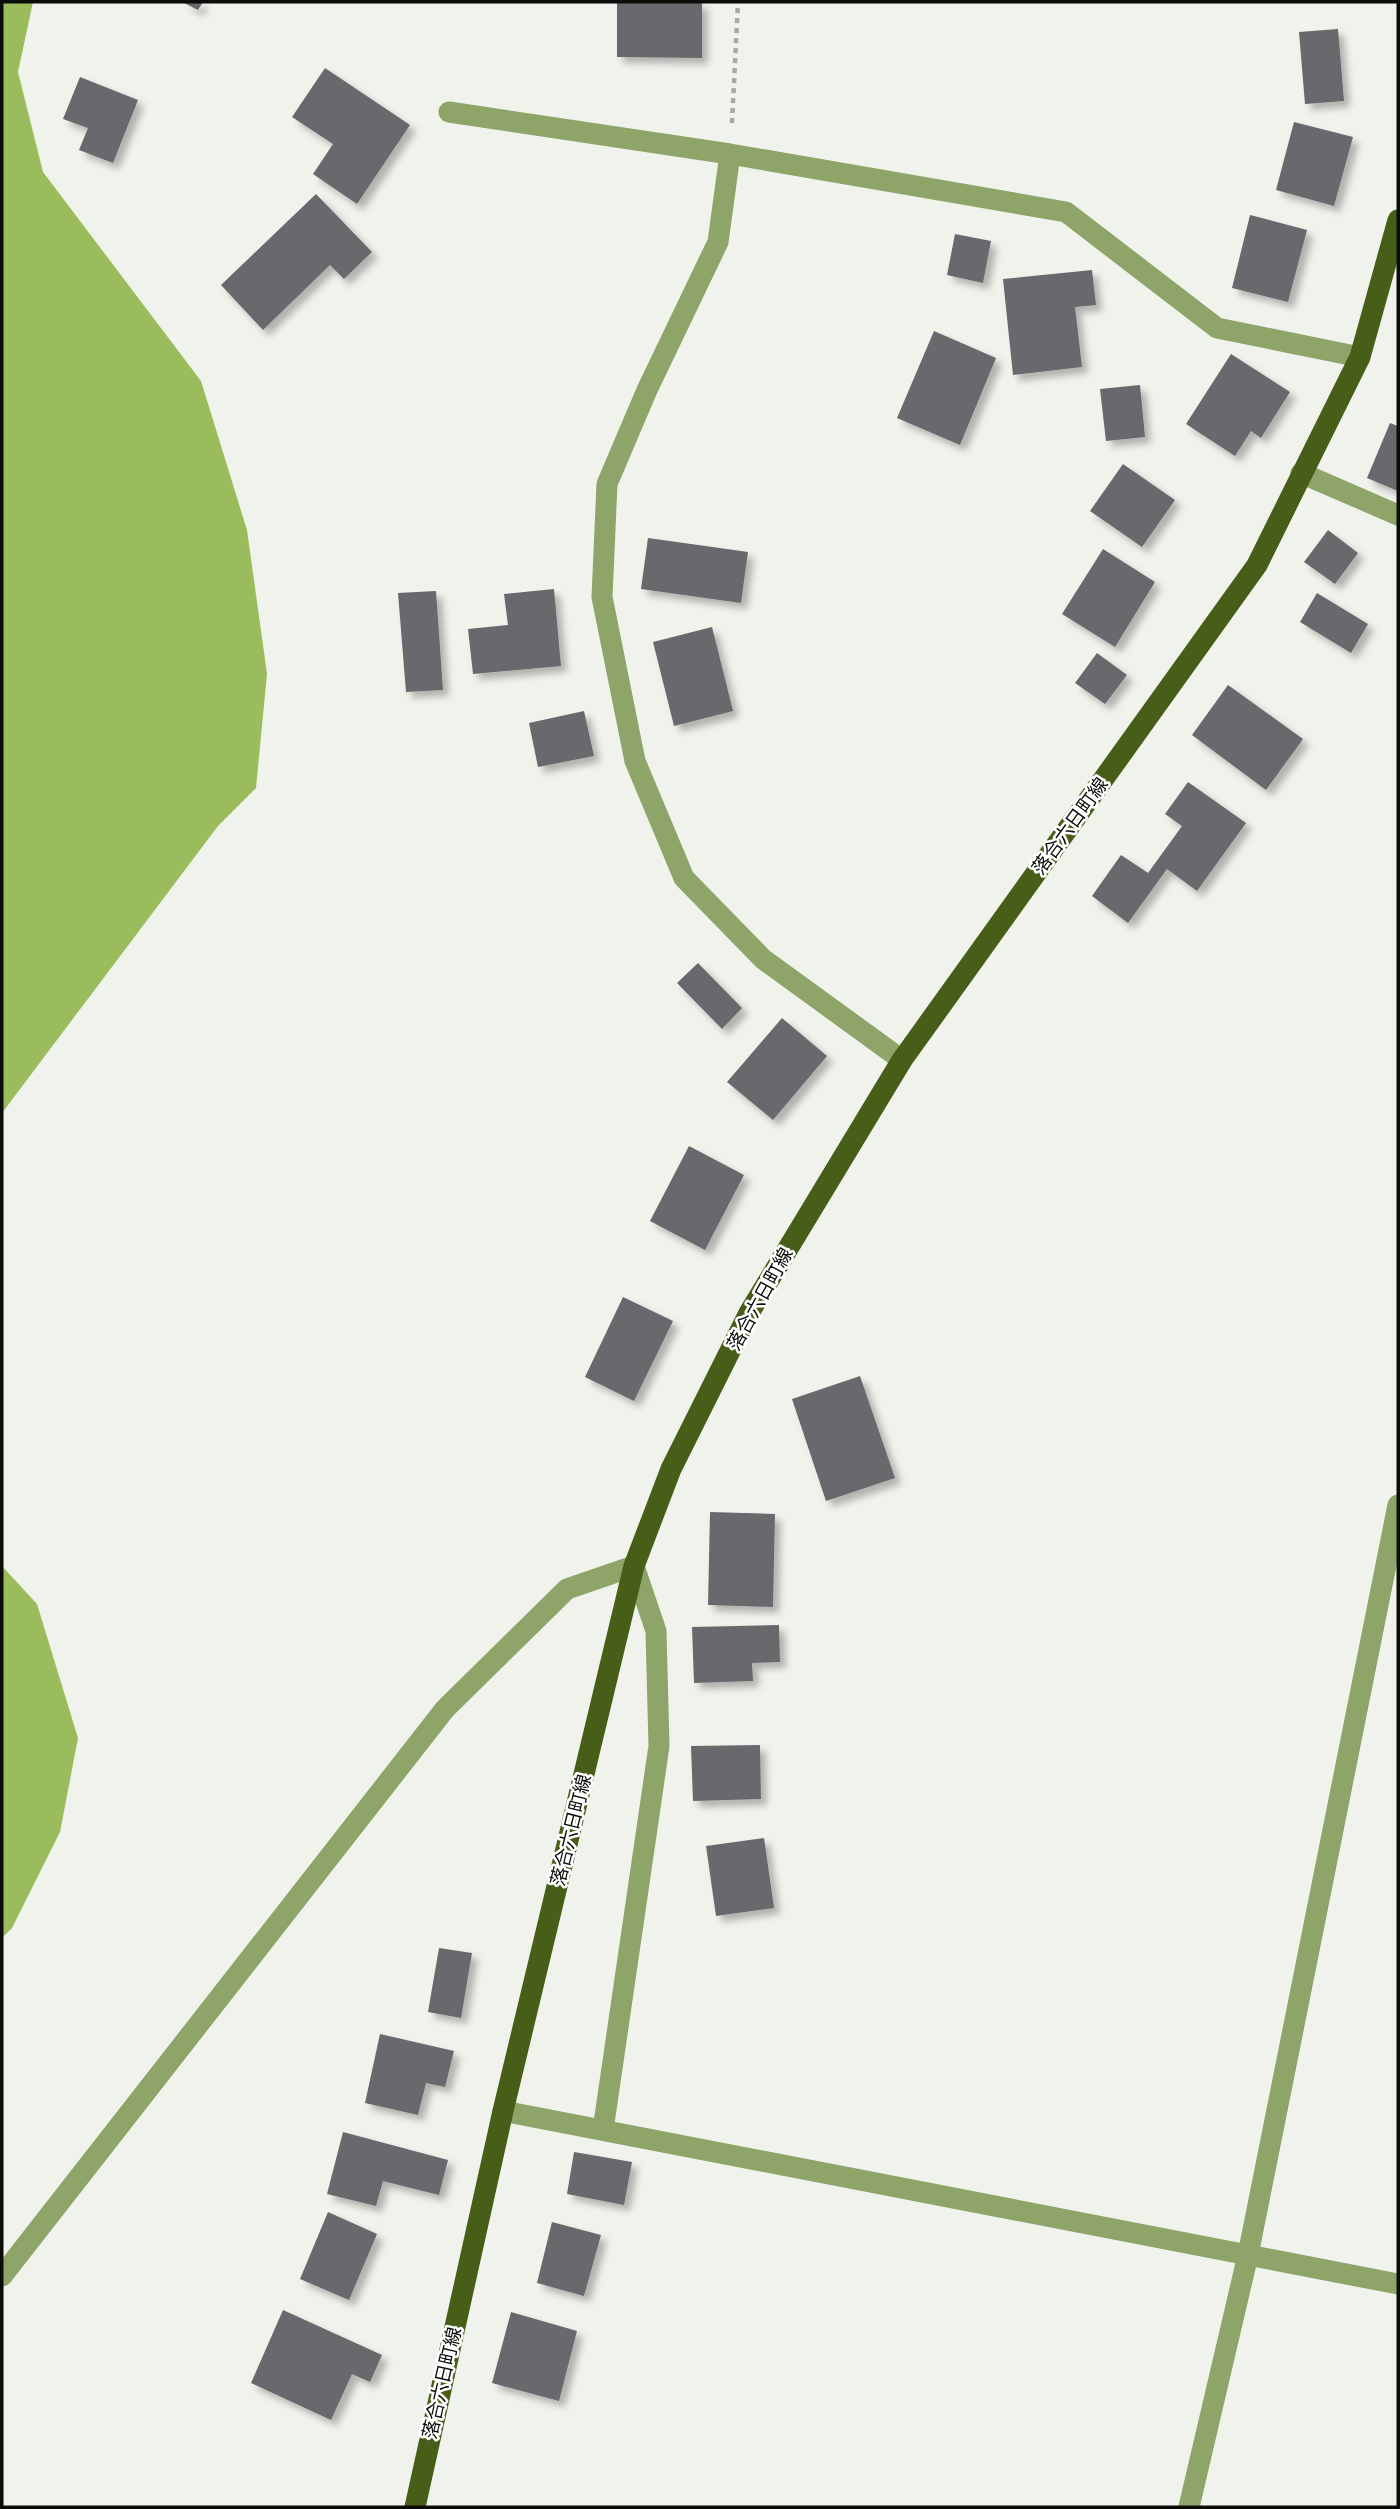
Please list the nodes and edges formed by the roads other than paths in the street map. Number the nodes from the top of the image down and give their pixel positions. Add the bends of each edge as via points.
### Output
1 (449, 112) dead end
2 (730, 153) junction
3 (1398, 220) edge
4 (1360, 357) junction
5 (1301, 473) junction
6 (1398, 515) edge
7 (902, 1060) junction
8 (1398, 1505) edge
9 (634, 1566) junction
10 (503, 2111) junction
11 (603, 2130) junction
12 (1248, 2255) junction
13 (2, 2276) edge
14 (1398, 2284) edge
15 (415, 2507) edge
16 (1189, 2507) edge

1 - 2 street
2 - 4 street via 1066,212 1217,328
2 - 7 street via 718,242 607,484 602,597 635,761 684,878 763,959
3 - 4 main road, 落合六日町線
4 - 5 main road, 落合六日町線
5 - 6 street
5 - 7 main road, 落合六日町線 via 1257,565
7 - 9 main road, 落合六日町線 via 749,1313 671,1469
8 - 12 street
9 - 10 main road, 落合六日町線
9 - 11 street via 656,1631 659,1746
9 - 13 street via 567,1589 445,1709
10 - 11 street
10 - 15 main road, 落合六日町線
11 - 12 street
12 - 14 street
12 - 16 street

